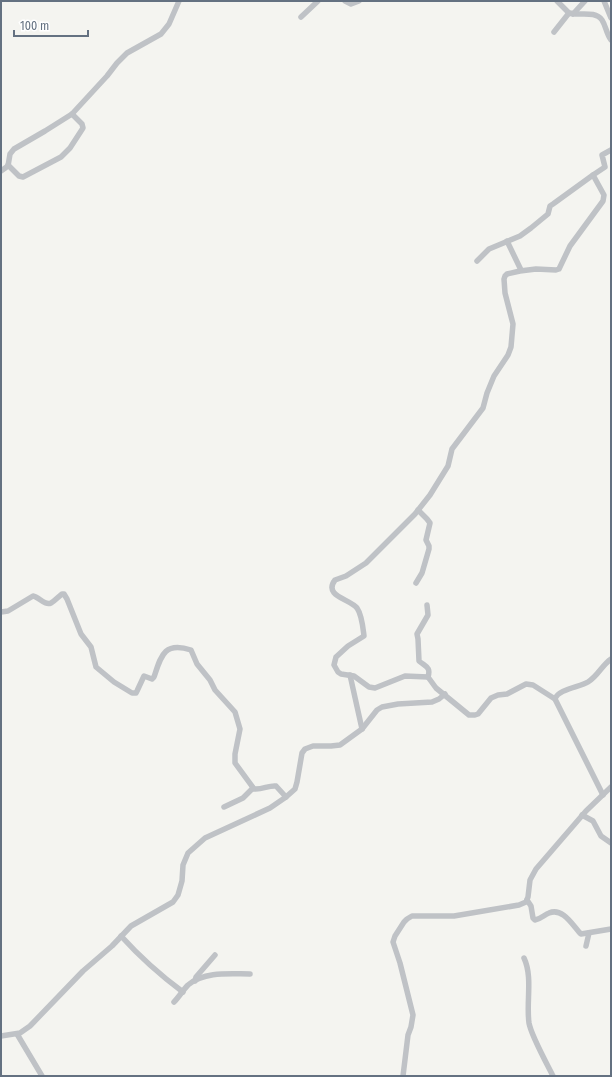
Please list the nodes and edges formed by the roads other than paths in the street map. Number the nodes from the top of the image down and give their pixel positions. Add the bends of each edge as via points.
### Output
1 (179, 1) edge
2 (318, 1) edge
3 (345, 1) edge
4 (359, 1) edge
5 (558, 1) edge
6 (585, 1) edge
7 (604, 1) edge
8 (571, 14) junction
9 (301, 17) dead end
10 (611, 18) edge
11 (554, 32) dead end
12 (611, 40) edge
13 (72, 114) junction
14 (611, 150) edge
15 (8, 165) junction
16 (1, 171) edge
17 (593, 175) junction
18 (507, 241) junction
19 (477, 260) dead end
20 (521, 270) junction
21 (418, 510) junction
22 (416, 583) dead end
23 (427, 605) dead end
24 (1, 612) edge
25 (611, 659) edge
26 (350, 675) junction
27 (428, 677) junction
28 (444, 694) junction
29 (555, 699) junction
30 (362, 730) junction
31 (611, 787) edge
32 (253, 788) junction
33 (603, 795) junction
34 (286, 797) junction
35 (224, 807) dead end
36 (582, 815) junction
37 (611, 843) edge
38 (527, 900) junction
39 (611, 929) edge
40 (589, 933) junction
41 (121, 936) junction
42 (586, 946) dead end
43 (215, 955) dead end
44 (524, 958) dead end
45 (250, 974) dead end
46 (195, 981) junction
47 (183, 992) junction
48 (174, 1002) dead end
49 (17, 1034) junction
50 (1, 1036) edge
51 (42, 1076) edge
52 (403, 1076) edge
53 (553, 1076) edge

1 - 13 street via 169,24 161,34 127,53
2 - 9 street
3 - 4 street via 352,4
5 - 8 street
6 - 8 street
7 - 10 street
8 - 11 street
8 - 12 street via 598,16
13 - 15 street via 14,149
13 - 15 street via 83,128 61,157 23,177
14 - 17 street via 602,155 605,167
15 - 16 street
17 - 18 street via 550,206 548,214 531,228
17 - 20 street via 604,194 603,201 570,246 559,269
18 - 19 street via 489,249
18 - 20 street
20 - 21 street via 507,274 504,279 513,324 508,355 494,376 483,408 452,449 448,466 434,491
21 - 22 street via 430,523 426,539 429,549 422,573
21 - 26 street via 366,562 333,582 334,593 354,605 361,619 364,636 336,657 334,665 341,674
23 - 27 street via 428,615 417,634 419,661 428,666
24 - 32 street via 8,611 32,596 51,604 64,594 81,634 91,647 96,667 132,693 136,693 144,676 154,678 162,655 169,648 191,650 197,664 215,690 235,712 240,729 235,763
25 - 29 street via 589,682 561,692
26 - 27 street via 375,688 405,676
26 - 30 street
27 - 28 street
28 - 29 street via 469,715 478,714 491,698 507,694 526,684 533,685
28 - 30 street via 432,702 382,707
29 - 33 street
30 - 34 street via 340,745 313,746 305,749 297,782
31 - 33 street
32 - 34 street via 258,790 276,786
32 - 35 street via 243,798
33 - 36 street
34 - 41 street via 266,810 205,838 196,845 188,853 183,865 182,881 173,902 136,922
36 - 37 street via 593,821 600,836
36 - 38 street via 532,876
38 - 40 street via 534,919 537,920 550,912 558,912 571,921 581,934
38 - 52 street via 519,905 454,916 412,916 404,922 393,942 413,1016
39 - 40 street
40 - 42 street
41 - 47 street via 157,973
41 - 49 street via 30,1026
43 - 46 street
44 - 53 street via 527,965 530,1028
45 - 46 street via 217,975
46 - 47 street
47 - 48 street
49 - 50 street
49 - 51 street

